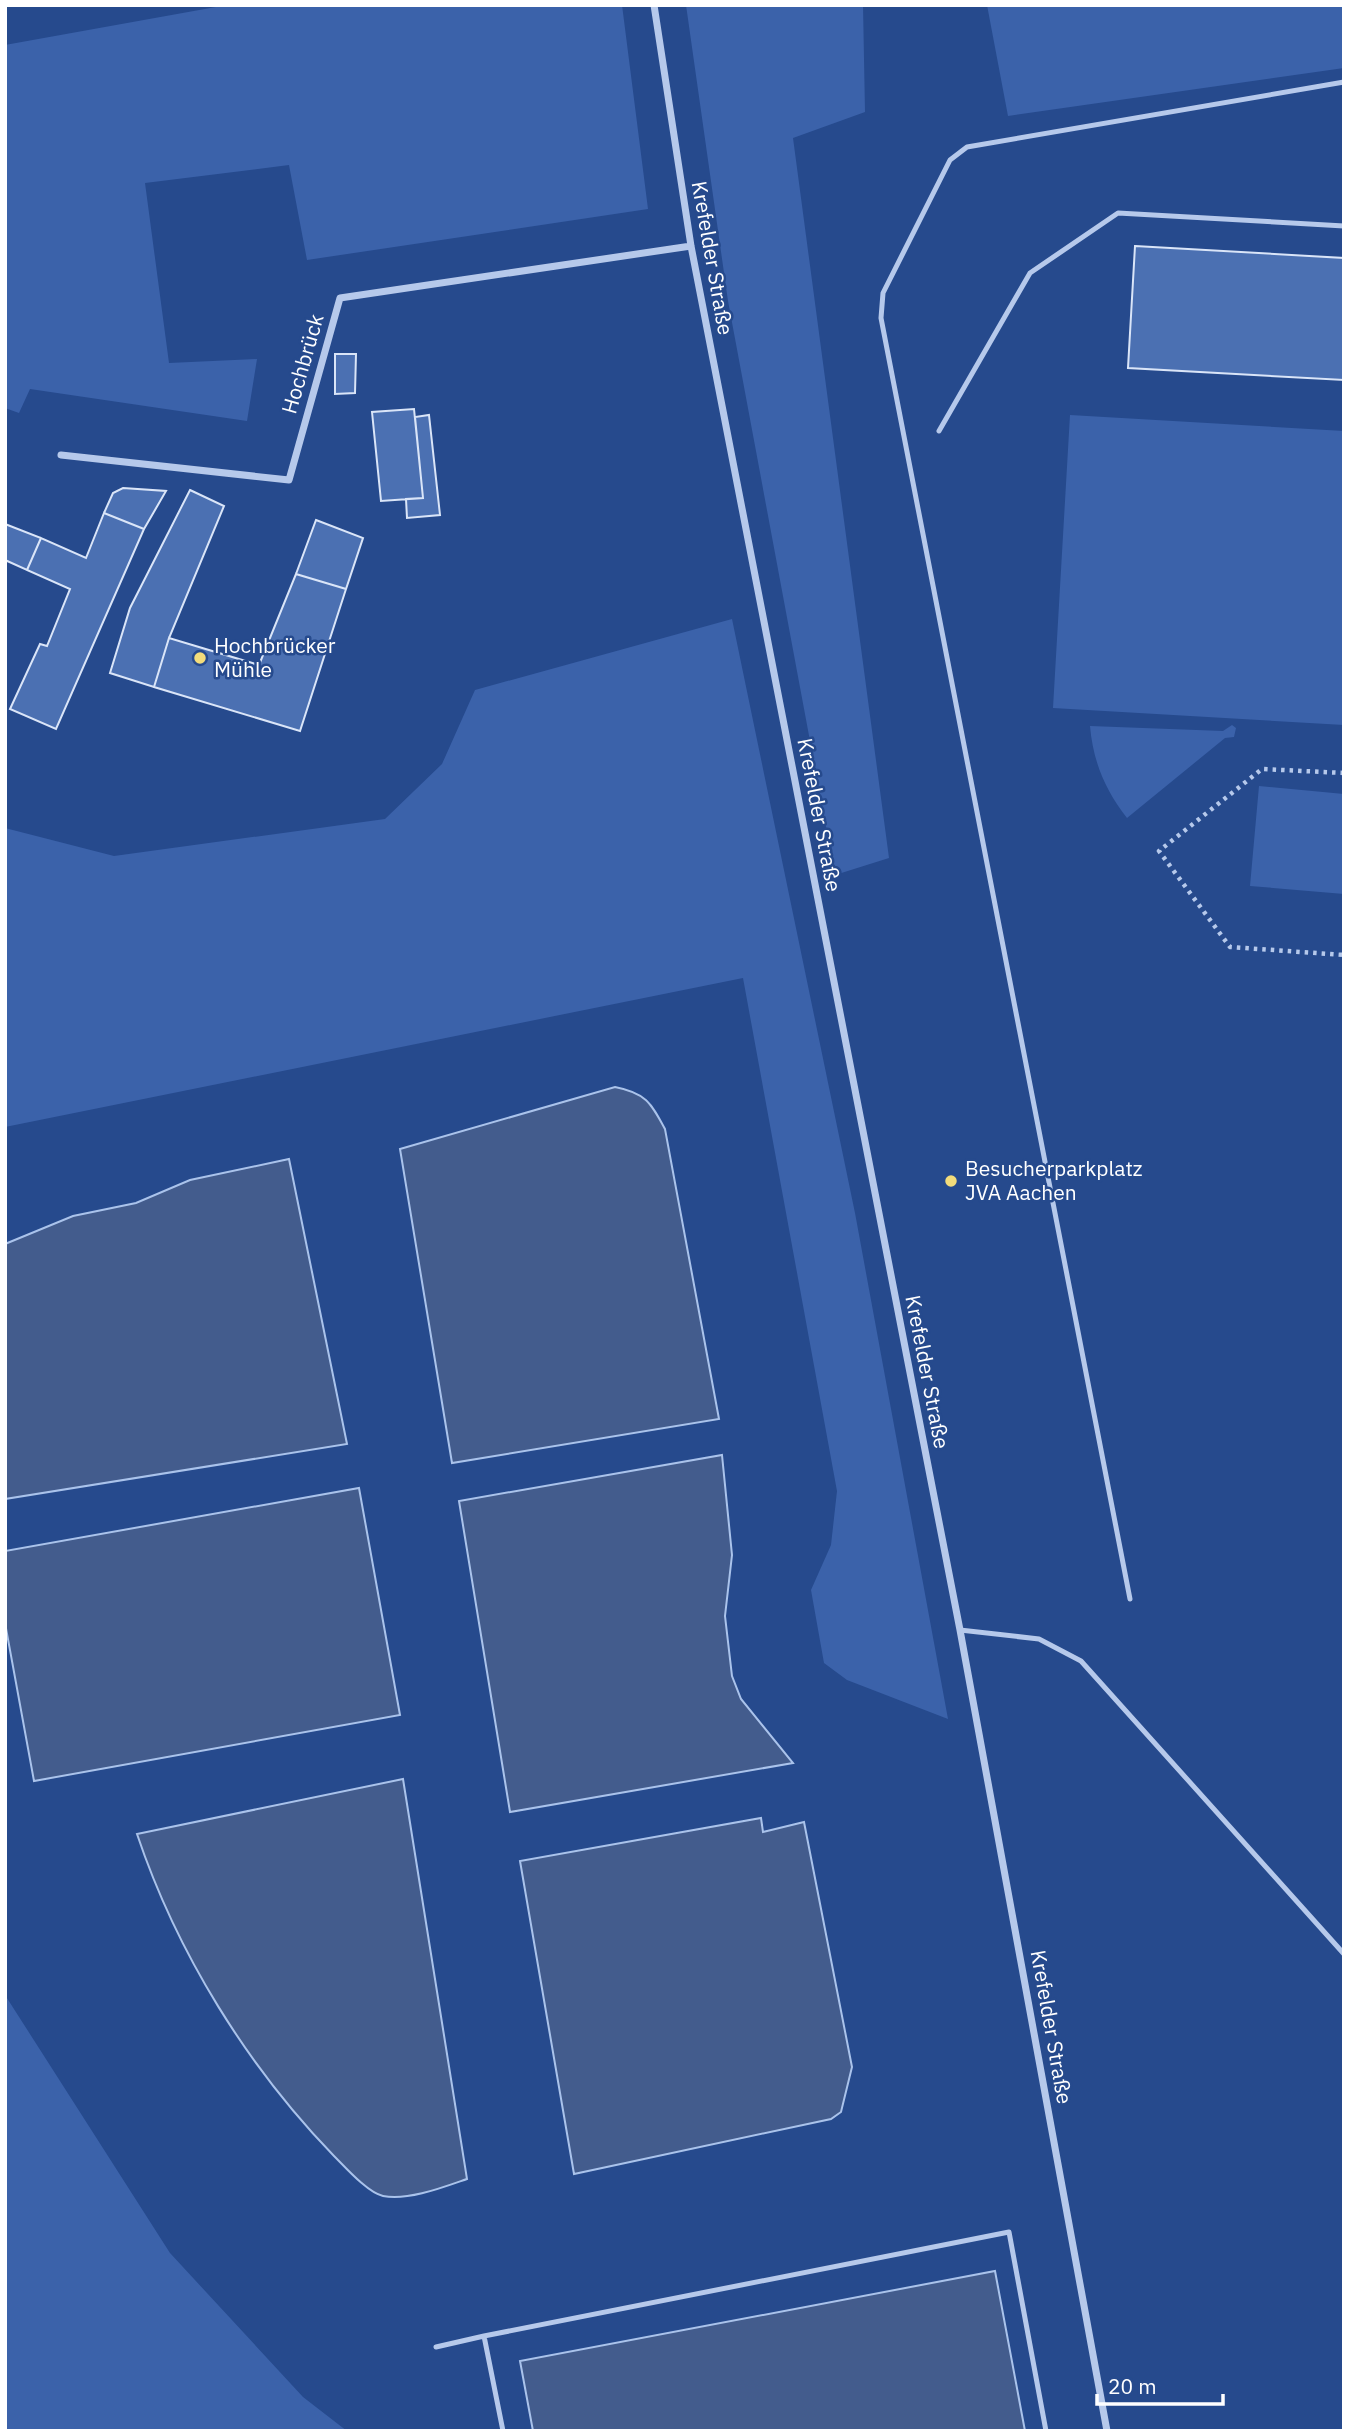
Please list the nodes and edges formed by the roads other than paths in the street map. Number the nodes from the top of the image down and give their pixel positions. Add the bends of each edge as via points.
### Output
1 (654, 5) edge
2 (1344, 82) edge
3 (1344, 226) edge
4 (691, 246) junction
5 (939, 431) dead end
6 (61, 455) dead end
7 (1130, 1599) dead end
8 (960, 1630) junction
9 (1344, 1954) edge
10 (484, 2336) junction
11 (436, 2347) dead end
12 (503, 2431) edge
13 (1046, 2431) edge
14 (1107, 2431) edge

1 - 4 street, Krefelder Straße
2 - 7 lane via 967,147 950,160 883,293 881,318
3 - 5 lane via 1118,213 1030,273
4 - 6 street, Hochbrück via 340,298 289,480
4 - 8 street, Krefelder Straße
8 - 9 lane via 1039,1639 1081,1661
8 - 14 street, Krefelder Straße
10 - 11 lane
10 - 12 lane
10 - 13 lane via 1009,2232

